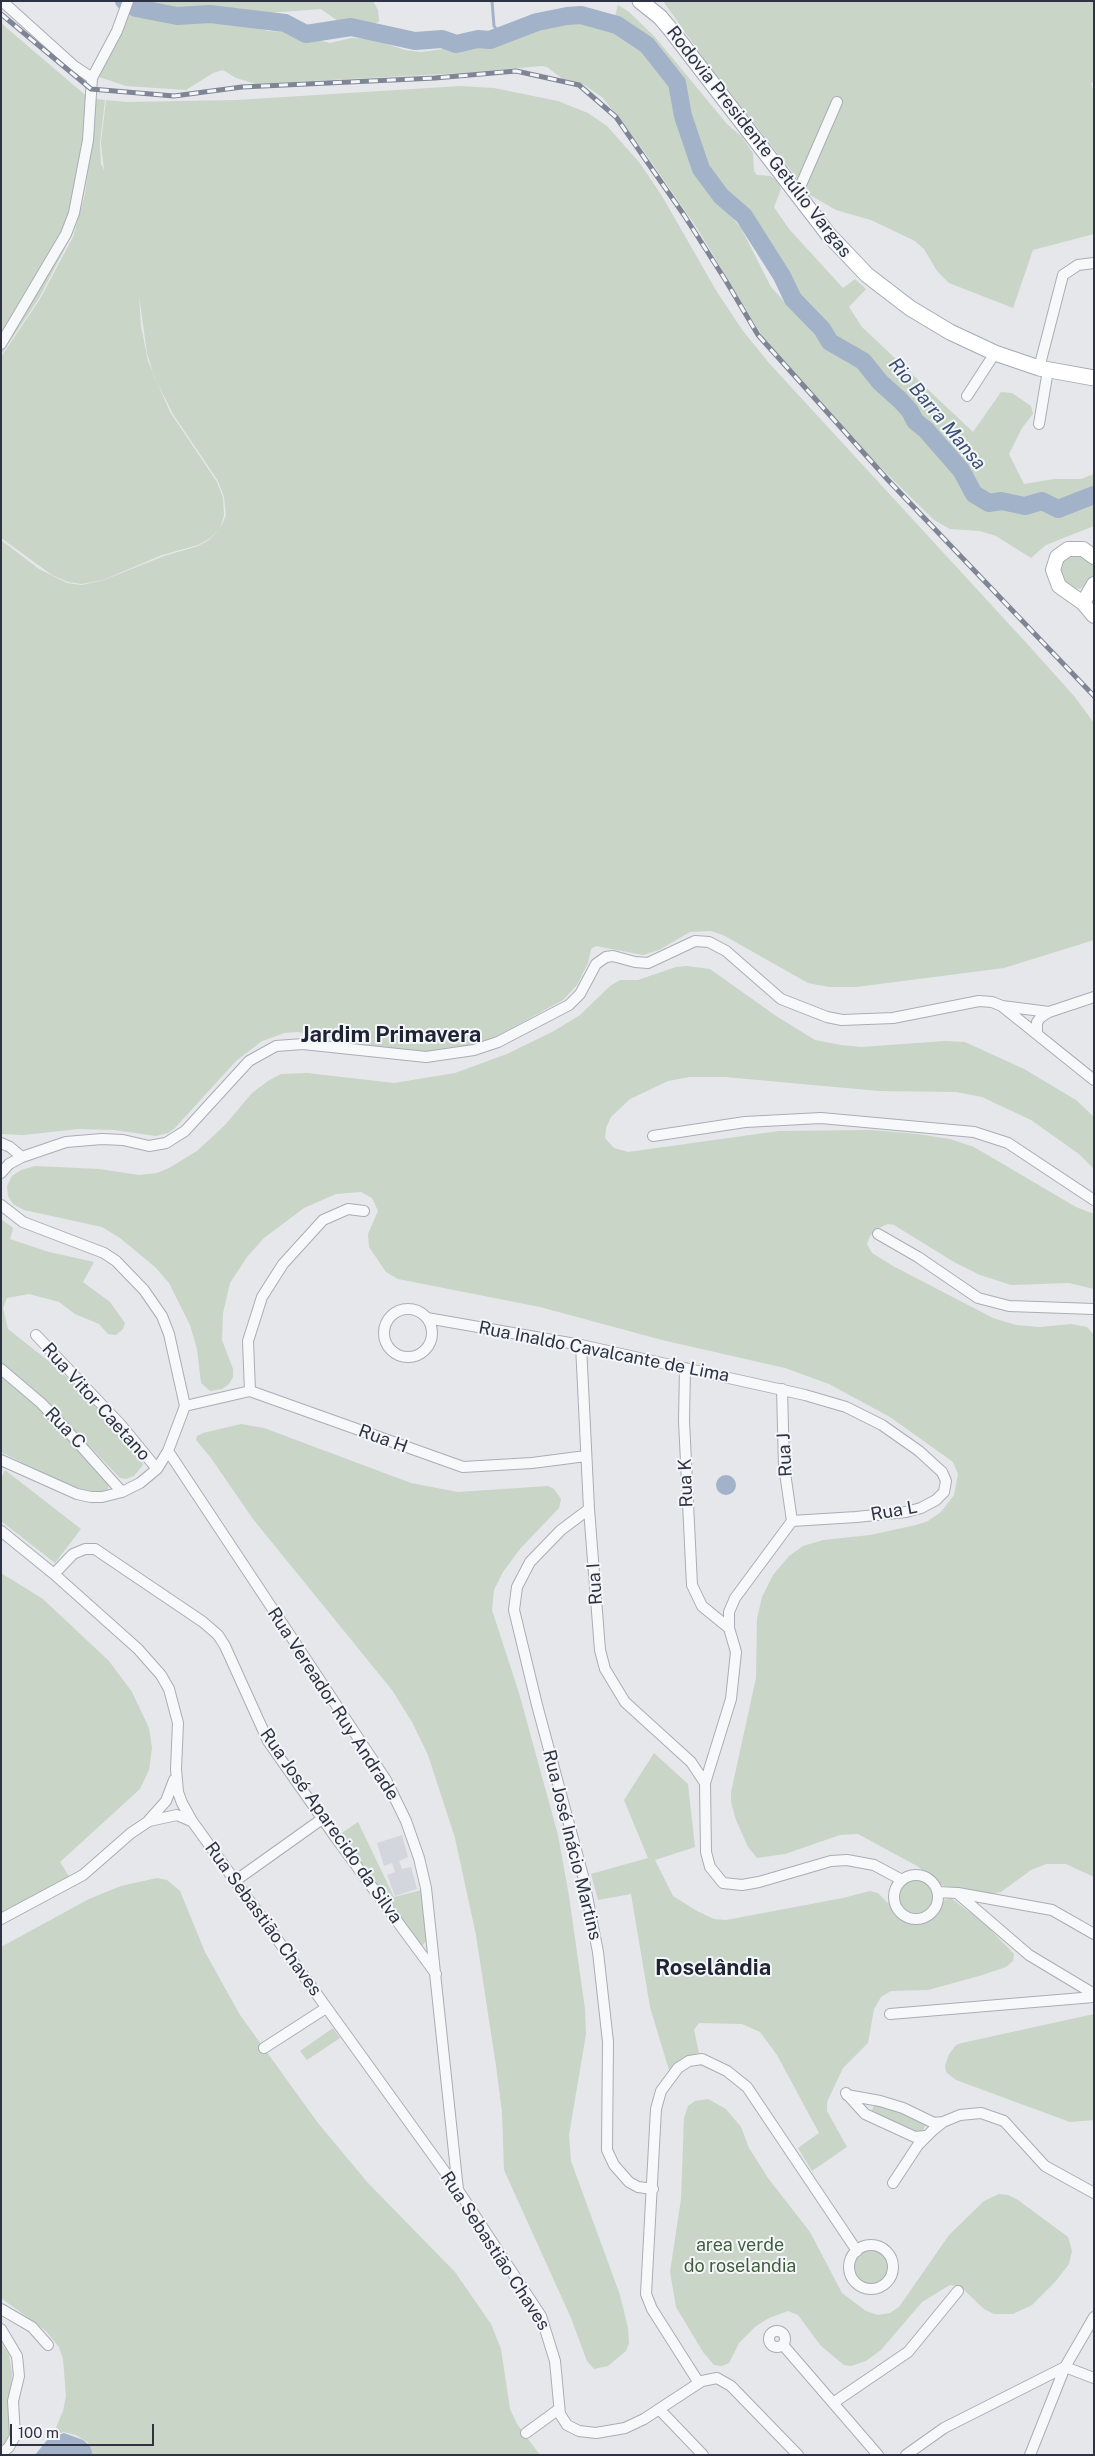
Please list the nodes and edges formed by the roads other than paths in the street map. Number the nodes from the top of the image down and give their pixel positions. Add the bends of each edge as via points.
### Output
1 (2, 1) edge
2 (128, 1) edge
3 (640, 1) edge
4 (92, 78) junction
5 (837, 102) dead end
6 (797, 194) junction
7 (1094, 263) edge
8 (1, 344) edge
9 (995, 353) junction
10 (1044, 369) junction
11 (1094, 378) edge
12 (967, 396) dead end
13 (1039, 424) dead end
14 (1094, 557) edge
15 (1094, 584) edge
16 (1082, 603) junction
17 (1094, 616) edge
18 (1094, 996) edge
19 (1002, 1006) junction
20 (1050, 1012) junction
21 (1037, 1034) junction
22 (1094, 1080) edge
23 (653, 1136) dead end
24 (1, 1143) edge
25 (22, 1157) junction
26 (1, 1173) edge
27 (1094, 1200) edge
28 (1, 1205) edge
29 (364, 1211) dead end
30 (878, 1234) dead end
31 (1094, 1310) edge
32 (427, 1318) junction
33 (36, 1335) dead end
34 (581, 1345) junction
35 (685, 1368) junction
36 (1, 1369) edge
37 (782, 1389) junction
38 (250, 1391) junction
39 (185, 1406) junction
40 (168, 1451) junction
41 (586, 1456) junction
42 (1, 1461) edge
43 (157, 1469) junction
44 (122, 1492) junction
45 (589, 1509) junction
46 (792, 1521) junction
47 (1, 1530) edge
48 (54, 1574) junction
49 (735, 1598) junction
50 (708, 1611) junction
51 (729, 1628) junction
52 (691, 1762) junction
53 (712, 1763) junction
54 (176, 1769) junction
55 (705, 1783) junction
56 (322, 1819) junction
57 (192, 1821) junction
58 (142, 1825) junction
59 (235, 1880) junction
60 (902, 1880) junction
61 (938, 1892) junction
62 (957, 1893) junction
63 (1, 1919) edge
64 (1094, 1934) edge
65 (437, 1975) junction
66 (1094, 1996) edge
67 (326, 2008) junction
68 (890, 2014) dead end
69 (264, 2048) dead end
70 (943, 2122) junction
71 (925, 2136) junction
72 (893, 2183) dead end
73 (653, 2189) junction
74 (458, 2190) junction
75 (1094, 2193) edge
76 (856, 2250) junction
77 (958, 2291) dead end
78 (1, 2308) edge
79 (1094, 2317) edge
80 (1, 2329) edge
81 (48, 2345) dead end
82 (783, 2345) dead end
83 (1064, 2367) junction
84 (1094, 2378) edge
85 (699, 2383) junction
86 (833, 2403) junction
87 (559, 2409) junction
88 (659, 2409) junction
89 (526, 2433) dead end
90 (1, 2454) edge
91 (702, 2455) edge
92 (798, 2455) edge
93 (878, 2455) edge
94 (906, 2455) edge
95 (1030, 2455) edge

1 - 4 street via 74,66
2 - 4 street
3 - 6 main road, Rodovia Presidente Getúlio Vargas via 671,30
4 - 8 street via 88,140 74,213 66,234
5 - 6 street
6 - 9 main road, Rodovia Presidente Getúlio Vargas via 846,256 867,276 910,308
7 - 10 street via 1074,266 1063,275
9 - 10 main road, Rodovia Presidente Getúlio Vargas
9 - 12 street
10 - 11 main road, Rodovia Presidente Getúlio Vargas
10 - 13 street
14 - 16 street via 1086,550 1072,548 1060,554 1053,566 1057,583
15 - 16 street
16 - 17 street
18 - 20 street
19 - 20 street
19 - 21 street
19 - 25 street via 979,1001 893,1018 842,1020 826,1017 781,999 726,951 709,942 695,941 648,963 606,957 596,964 580,994 569,1005 487,1047 426,1057 303,1044 276,1046 249,1061 185,1131 166,1143 150,1146 123,1140 93,1139 66,1142
20 - 21 street via 1037,1022
21 - 22 street
23 - 27 street via 745,1122 821,1118 974,1132 1008,1143
24 - 25 street
25 - 26 street
28 - 39 street via 23,1222 104,1253 144,1290 162,1316 169,1334
29 - 38 street via 348,1209 323,1220 283,1264 262,1297 248,1340
30 - 31 street via 978,1298 1009,1306
32 - 32 street, Rua Inaldo Cavalcante de Lima via 433,1334 431,1343 422,1353 405,1357 390,1349 384,1330 393,1315 408,1309
32 - 34 street, Rua Inaldo Cavalcante de Lima
33 - 43 street, Rua Vitor Caetano via 121,1425
34 - 35 street, Rua Inaldo Cavalcante de Lima
34 - 41 street, Rua I
35 - 37 street, Rua Inaldo Cavalcante de Lima
35 - 50 street, Rua K via 684,1421 692,1585 696,1598
36 - 44 street, Rua C via 91,1454
37 - 46 street, Rua J via 784,1466
37 - 46 street, Rua L via 846,1407 882,1425 937,1466 946,1484 944,1492 936,1500 913,1510
38 - 39 street
38 - 41 street, Rua H via 463,1467
39 - 40 street
40 - 43 street
40 - 65 street, Rua Vereador Ruy Andrade via 386,1780 406,1821 425,1879
41 - 45 street, Rua I
42 - 44 street via 77,1494 96,1497
43 - 44 street
45 - 52 street, Rua I via 600,1650 605,1669 625,1702
45 - 73 street, Rua José Inácio Martins via 561,1530 530,1562 517,1587 514,1610 583,1876 598,1952 608,2042 607,2150 628,2182
46 - 49 street
47 - 48 street, Rua Sebastião Chaves
48 - 54 street, Rua Sebastião Chaves via 138,1649 169,1689 178,1722
48 - 56 street, Rua José Aparecido da Silva via 73,1554 96,1549 211,1628 225,1646 268,1740
49 - 50 street via 723,1609
49 - 51 street via 729,1612
50 - 51 street
51 - 53 street via 736,1652 735,1679
52 - 53 street via 702,1768
52 - 55 street, Rua I
53 - 55 street
54 - 57 street, Rua Sebastião Chaves via 179,1796
54 - 58 street via 169,1796
55 - 60 street via 707,1858 712,1872 723,1883 750,1884 839,1860 874,1865
56 - 59 street
56 - 65 street, Rua José Aparecido da Silva
57 - 58 street via 182,1816 171,1816
57 - 59 street, Rua Sebastião Chaves
58 - 63 street via 83,1875
59 - 67 street, Rua Sebastião Chaves
60 - 61 street via 914,1875 923,1876 931,1880
60 - 61 street via 895,1890 895,1902 901,1913 911,1919 931,1914 938,1904
61 - 62 street
62 - 64 street via 1052,1910
62 - 66 street via 1029,1955
65 - 74 street, Rua Vereador Ruy Andrade
66 - 68 street
67 - 69 street
67 - 74 street, Rua Sebastião Chaves
70 - 71 street
70 - 71 street via 934,2123 910,2111 845,2092 865,2114 914,2137
70 - 75 street via 967,2113 989,2114 1004,2121 1044,2166
71 - 72 street
73 - 76 street via 655,2116 661,2091 683,2064 702,2059 727,2071 748,2087
73 - 85 street via 646,2294 652,2309
74 - 87 street, Rua Sebastião Chaves via 544,2323 555,2361
76 - 76 street via 849,2265 856,2283 872,2289 887,2282 893,2267 888,2252 874,2245
77 - 86 street via 908,2352
78 - 81 street via 32,2327
79 - 83 street
80 - 90 street via 17,2356 20,2376 13,2401 15,2436
82 - 86 street
83 - 84 street
83 - 94 street via 944,2428
83 - 95 street
85 - 88 street, Rua Sebastião Chaves
85 - 92 street via 717,2378 731,2386
86 - 93 street
87 - 88 street, Rua Sebastião Chaves via 563,2420 572,2429 596,2433 630,2426
87 - 89 street
88 - 91 street

